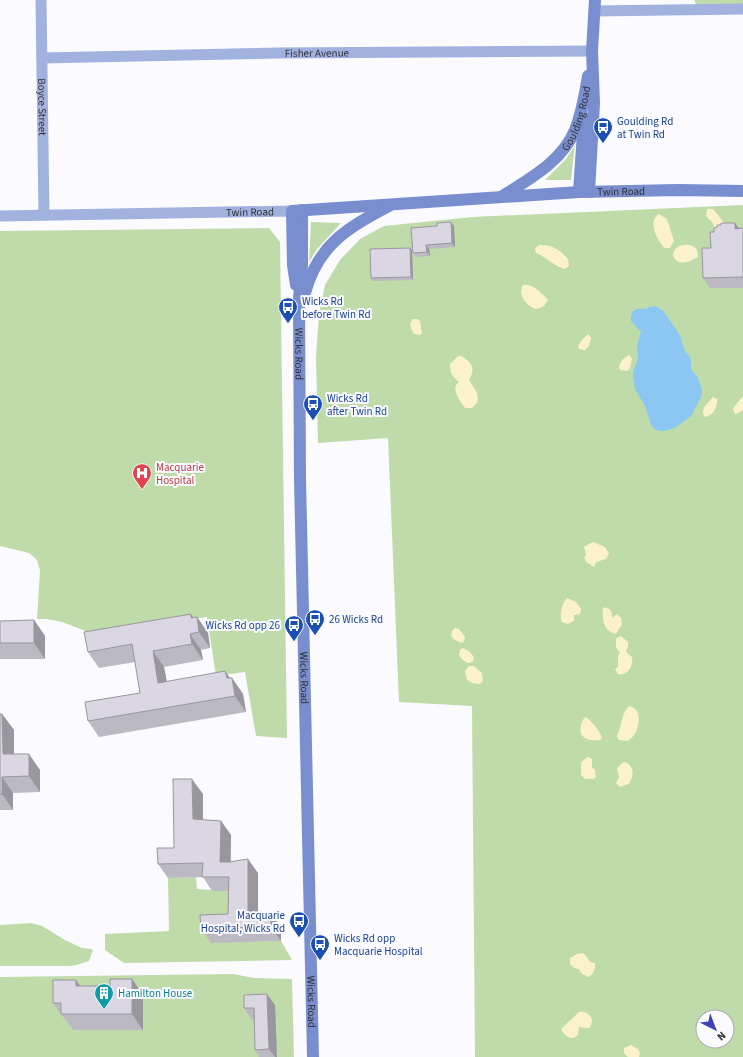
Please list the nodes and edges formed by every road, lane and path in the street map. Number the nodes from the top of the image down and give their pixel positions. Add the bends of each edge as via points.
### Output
1 (41, 0) edge
2 (688, 5) edge
3 (595, 6) edge
4 (743, 9) edge
5 (592, 51) junction
6 (42, 58) junction
7 (584, 102) junction
8 (556, 158) joint
9 (743, 191) edge
10 (584, 192) junction
11 (500, 197) junction
12 (392, 204) junction
13 (297, 210) junction
14 (44, 215) junction
15 (0, 216) edge
16 (299, 314) junction
17 (313, 1057) edge

1 - 6 street, Boyce Street
2 - 3 street
2 - 4 street
3 - 5 main road, Goulding Road
5 - 6 street, Fisher Avenue
5 - 7 main road, Goulding Road
5 - 10 main road, Goulding Road via 594,103
6 - 14 street, Boyce Street
7 - 8 main road, Goulding Road via 575,130
7 - 10 main road
8 - 11 main road, Twin Road via 533,177
9 - 10 main road, Twin Road
10 - 11 main road, Twin Road
11 - 12 main road, Twin Road
12 - 13 main road, Twin Road
12 - 16 main road via 349,228 327,249 309,279
13 - 14 street, Twin Road
13 - 16 main road, Wicks Road via 302,265
14 - 15 street, Twin Road
16 - 17 main road, Wicks Road via 300,479

